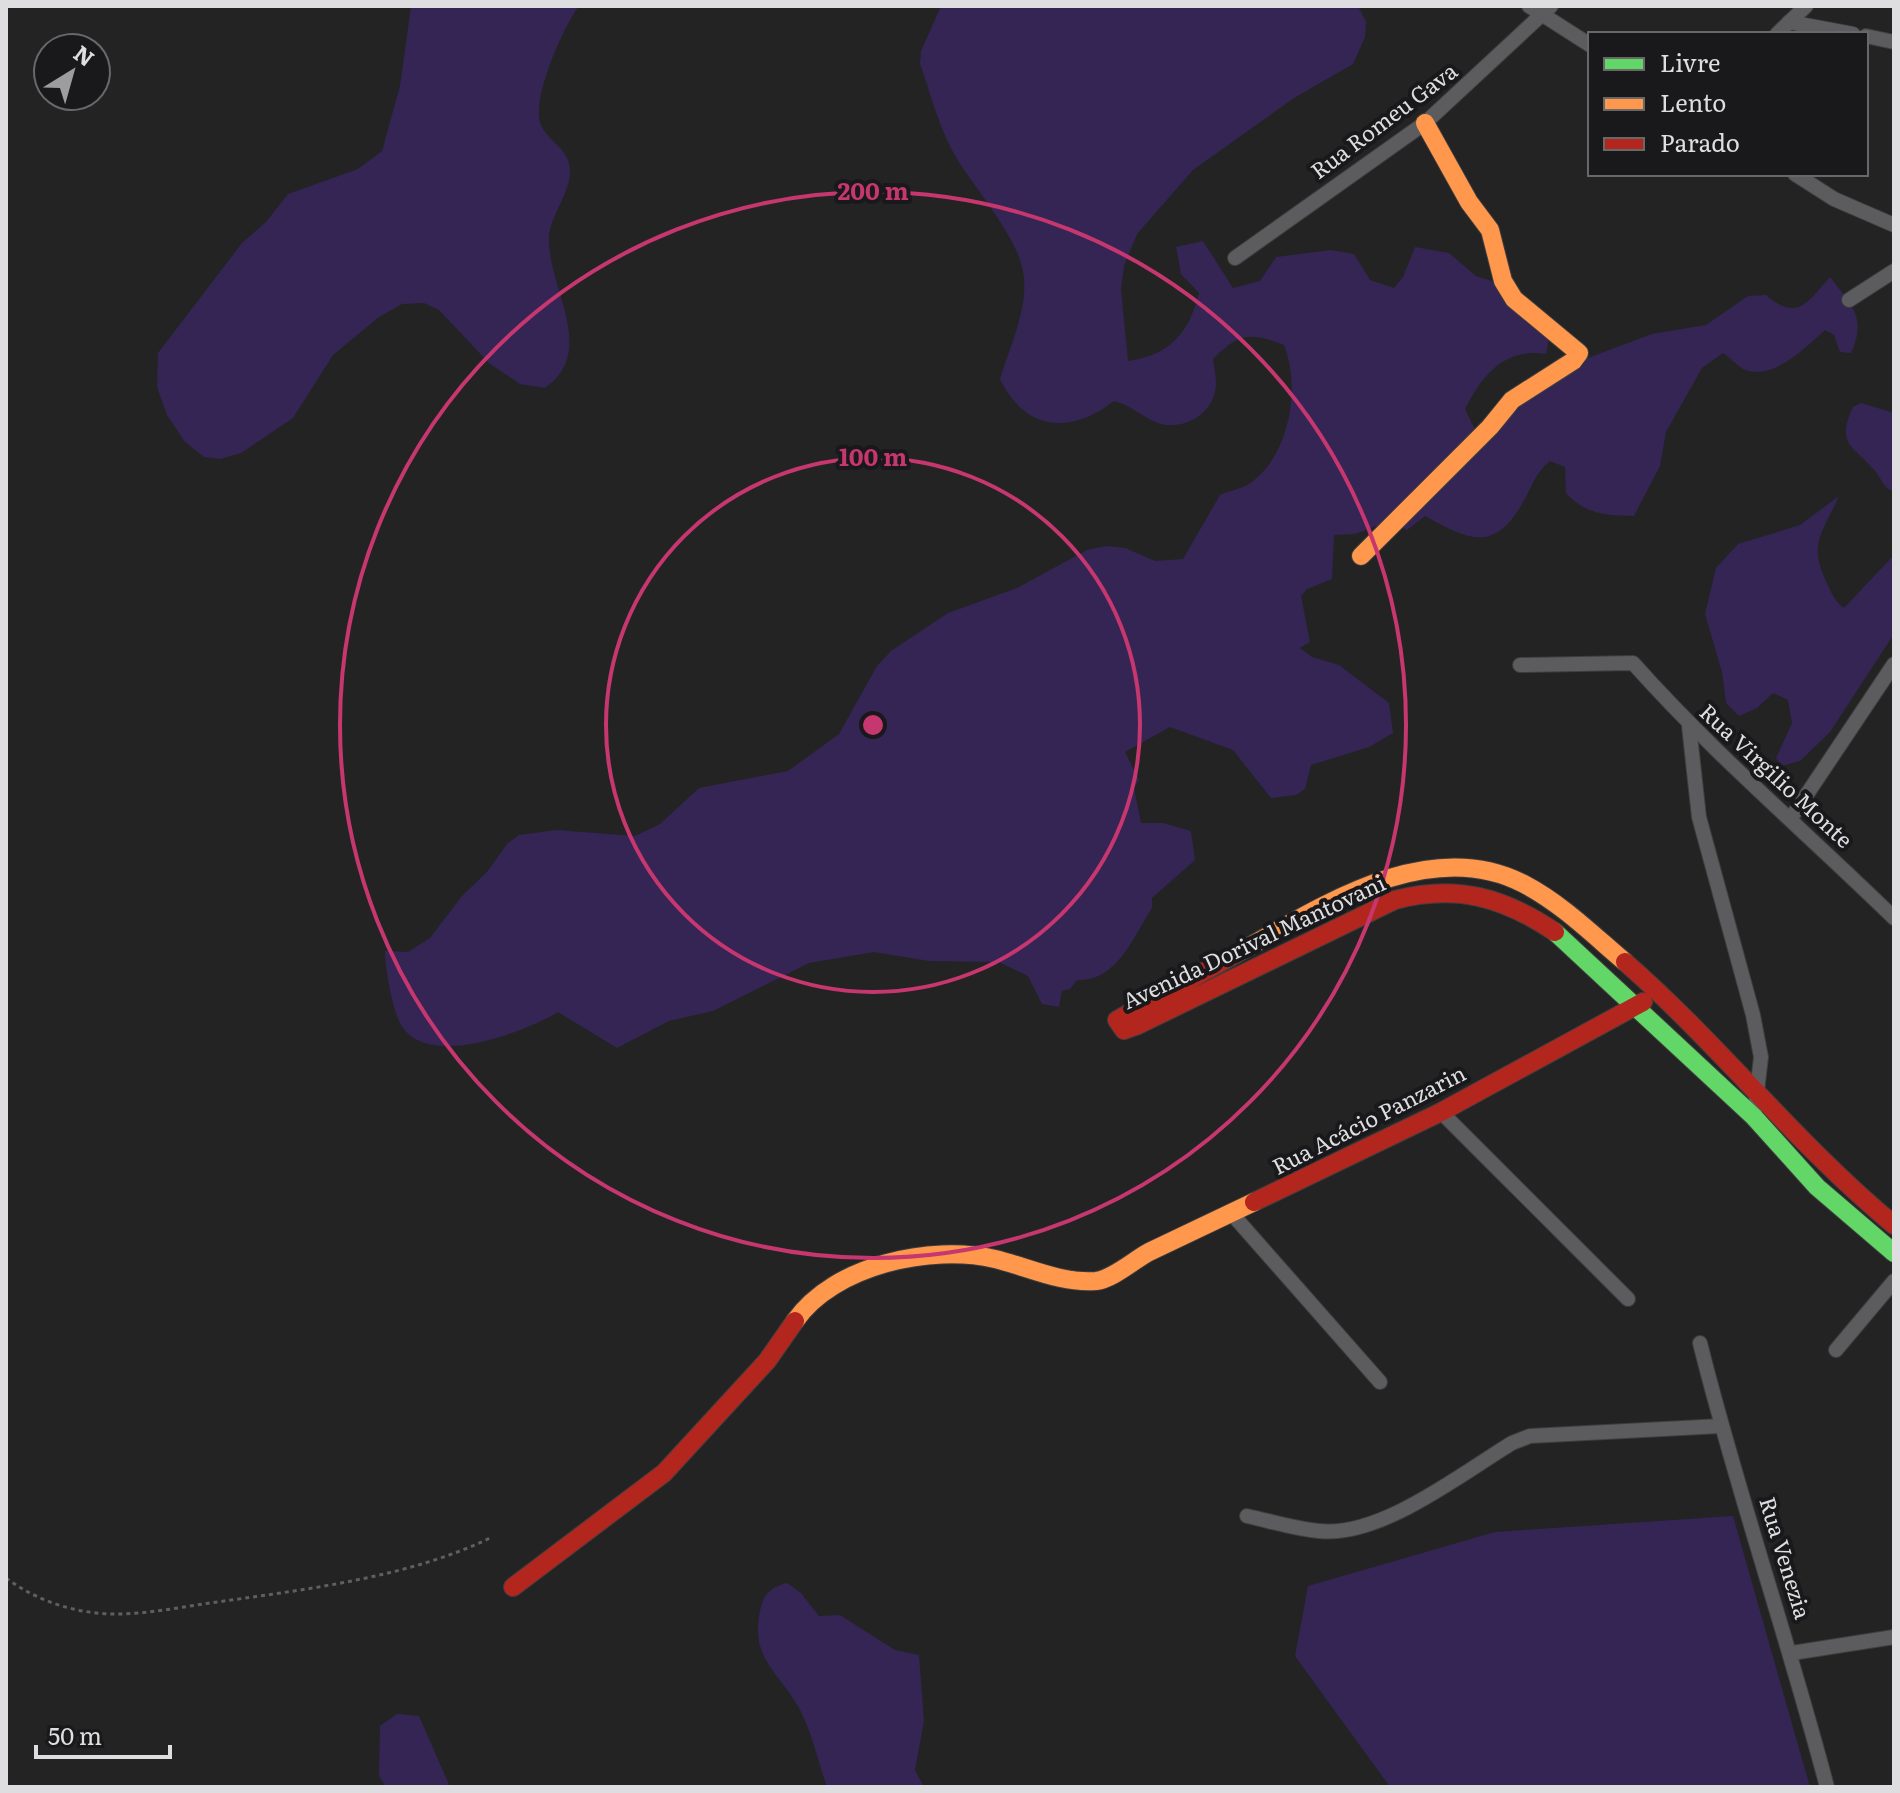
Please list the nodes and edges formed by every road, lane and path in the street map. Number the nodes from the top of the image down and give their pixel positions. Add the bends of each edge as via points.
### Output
1 (1806, 6) edge
2 (1541, 9) edge
3 (1789, 22) junction
4 (1779, 32) edge
5 (1842, 32) edge
6 (1868, 36) edge
7 (1894, 42) edge
8 (1588, 44) edge
9 (1425, 123) junction
10 (1798, 176) edge
11 (1894, 225) edge
12 (1235, 258) dead end
13 (1894, 271) edge
14 (1849, 300) dead end
15 (1361, 556) dead end
16 (1894, 664) edge
17 (1520, 665) dead end
18 (1689, 726) junction
19 (1791, 818) junction
20 (1894, 918) edge
21 (1661, 994) junction
22 (1634, 1006) junction
23 (1758, 1091) junction
24 (1441, 1112) junction
25 (1754, 1117) junction
26 (1233, 1215) junction
27 (1894, 1225) edge
28 (1894, 1253) edge
29 (1894, 1281) edge
30 (1628, 1299) dead end
31 (1700, 1343) dead end
32 (1836, 1350) dead end
33 (1380, 1382) dead end
34 (1721, 1426) junction
35 (1247, 1516) dead end
36 (492, 1537) dead end
37 (6, 1578) edge
38 (513, 1587) dead end
39 (1894, 1637) edge
40 (1792, 1653) junction
41 (1827, 1787) edge

1 - 3 street
2 - 8 street
2 - 9 street, Rua Romeu Gava
3 - 4 street
3 - 5 street
6 - 7 street
9 - 12 street, Rua Romeu Gava
9 - 15 street via 1490,230 1503,281 1514,299 1579,353 1512,400
10 - 11 street via 1834,199
13 - 14 street
16 - 19 street
17 - 18 street, Rua Virgilio Monte via 1633,663
18 - 19 street, Rua Virgilio Monte
18 - 23 street via 1699,817 1761,1057
19 - 20 street, Rua Virgilio Monte
21 - 22 street, Rua Acácio Panzarin
21 - 22 street, Avenida Dorival Mantovani via 1555,902 1521,882 1472,867 1441,865 1406,871 1303,917 1143,1003 1117,1023 1124,1030 1138,1025 1422,891 1480,894 1524,910 1559,935
21 - 23 street, Avenida Dorival Mantovani
22 - 24 street, Rua Acácio Panzarin
22 - 25 street, Avenida Dorival Mantovani
23 - 25 street
23 - 27 street, Avenida Dorival Mantovani via 1841,1181
24 - 26 street, Rua Acácio Panzarin
24 - 30 street
25 - 28 street, Avenida Dorival Mantovani via 1817,1187
26 - 33 street
26 - 38 street, Rua Acácio Panzarin via 1100,1281 1074,1281 991,1258 936,1256 887,1260 849,1278 803,1309 767,1361 664,1473
29 - 32 street
31 - 34 street, Rua Venezia
34 - 35 street via 1530,1436 1366,1526 1321,1532
34 - 40 street, Rua Venezia
36 - 37 path via 461,1552 334,1583 137,1614 85,1612 55,1604
39 - 40 street
40 - 41 street, Rua Venezia

